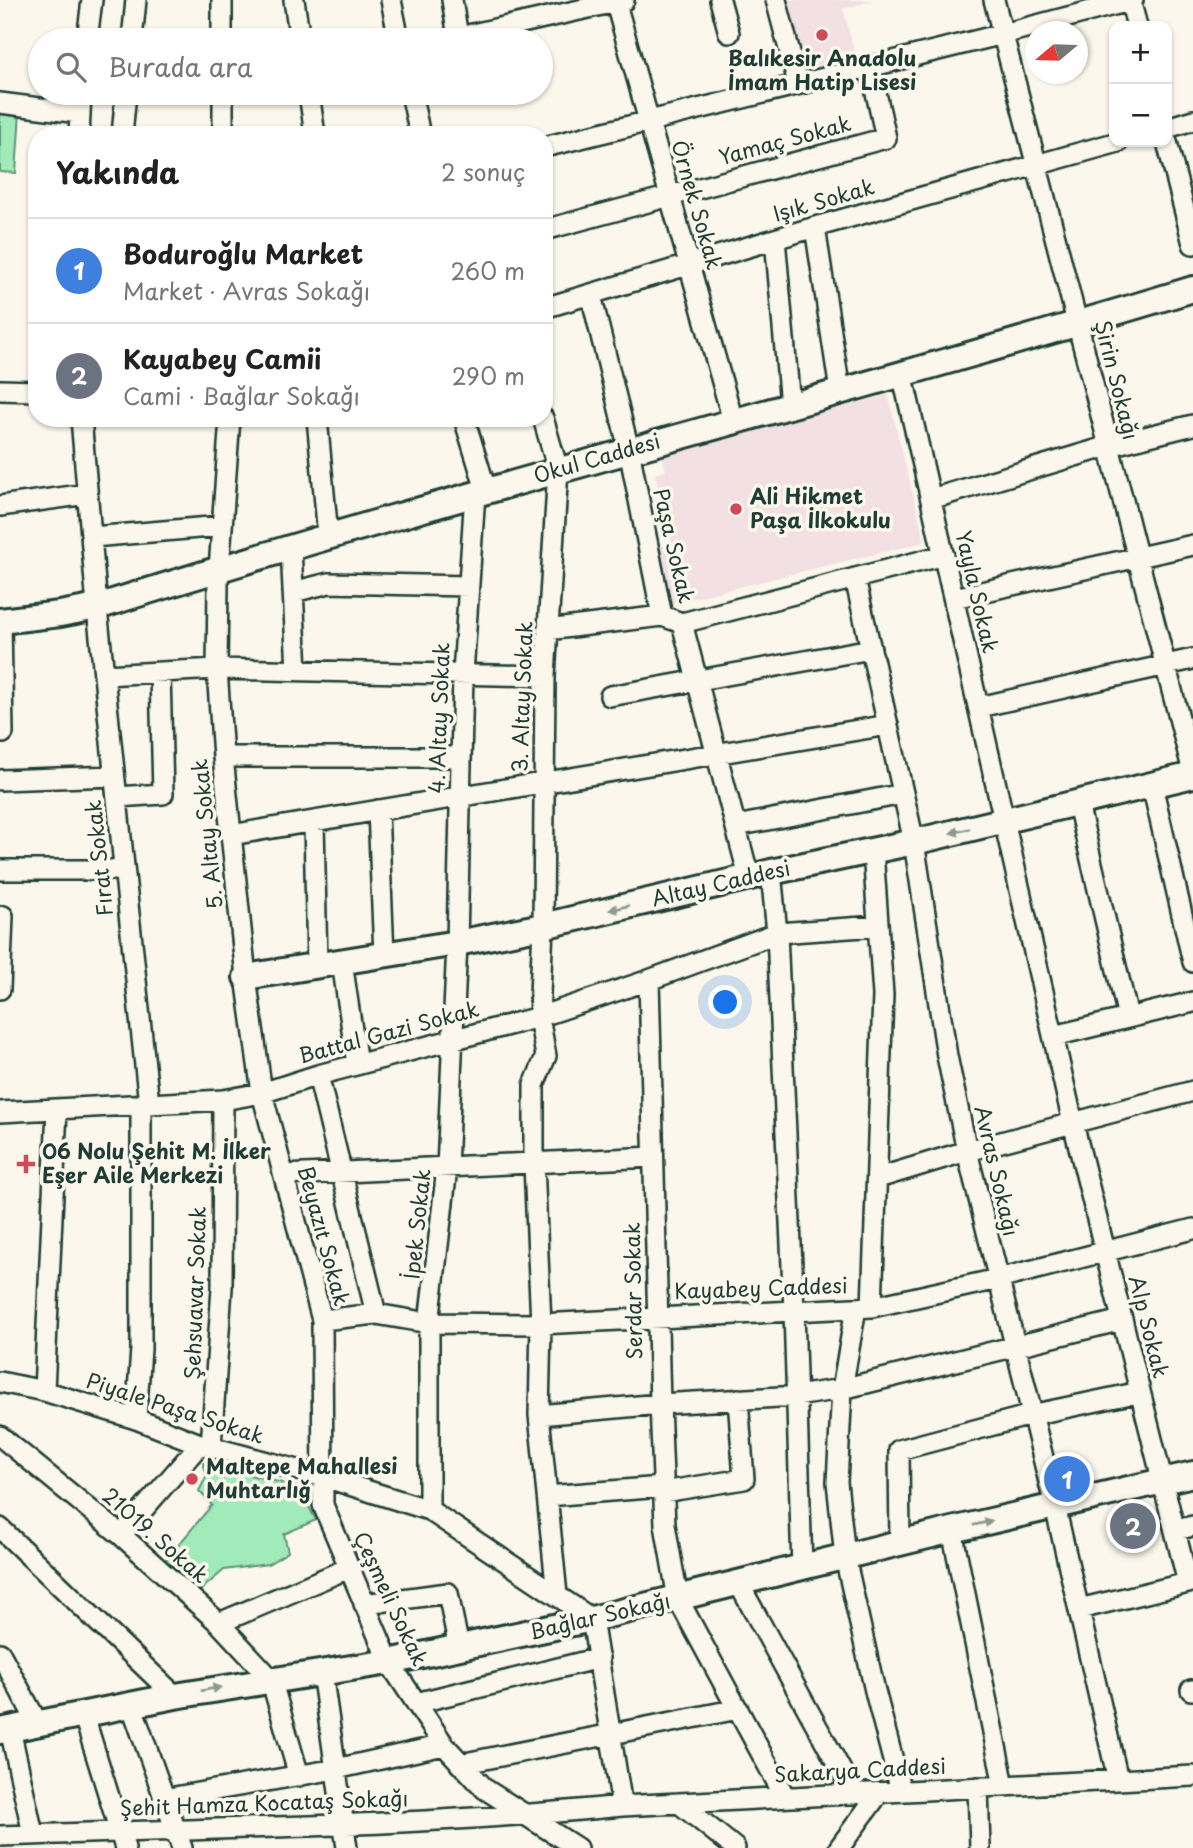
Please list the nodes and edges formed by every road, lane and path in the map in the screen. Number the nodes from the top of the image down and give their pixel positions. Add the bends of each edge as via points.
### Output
1 (92, 0) edge
2 (136, 0) edge
3 (222, 0) edge
4 (294, 0) edge
5 (391, 0) edge
6 (452, 0) edge
7 (720, 0) edge
8 (776, 0) edge
9 (995, 0) edge
10 (1131, 0) edge
11 (619, 1) edge
12 (1136, 21) edge
13 (88, 28) edge
14 (133, 28) edge
15 (222, 28) edge
16 (298, 28) edge
17 (397, 28) edge
18 (452, 28) edge
19 (500, 28) edge
20 (729, 33) dead end
21 (1003, 34) junction
22 (870, 66) junction
23 (798, 83) junction
24 (0, 103) edge
25 (80, 105) edge
26 (125, 105) edge
27 (223, 105) edge
28 (311, 105) edge
29 (414, 105) edge
30 (79, 113) junction
31 (1193, 120) edge
32 (649, 121) junction
33 (79, 126) edge
34 (123, 126) edge
35 (223, 126) edge
36 (314, 126) edge
37 (418, 126) edge
38 (1172, 126) edge
39 (553, 144) edge
40 (1109, 144) edge
41 (1169, 147) edge
42 (1037, 164) junction
43 (670, 196) junction
44 (1187, 200) edge
45 (815, 227) junction
46 (553, 228) edge
47 (775, 239) junction
48 (1193, 244) edge
49 (690, 265) junction
50 (1193, 289) edge
51 (592, 295) junction
52 (553, 306) edge
53 (1078, 324) junction
54 (902, 373) junction
55 (0, 390) edge
56 (28, 391) edge
57 (840, 391) junction
58 (790, 405) junction
59 (733, 421) junction
60 (1193, 425) edge
61 (82, 427) edge
62 (229, 427) edge
63 (318, 427) edge
64 (466, 427) edge
65 (546, 427) edge
66 (1109, 446) junction
67 (629, 450) junction
68 (558, 470) junction
69 (480, 492) junction
70 (87, 494) junction
71 (931, 499) junction
72 (0, 506) edge
73 (222, 526) junction
74 (328, 536) junction
75 (92, 537) junction
76 (1193, 545) edge
77 (290, 548) junction
78 (944, 555) junction
79 (1137, 557) junction
80 (219, 569) junction
81 (855, 578) junction
82 (468, 586) junction
83 (293, 592) junction
84 (954, 598) junction
85 (97, 607) junction
86 (662, 616) junction
87 (0, 621) edge
88 (682, 623) junction
89 (547, 630) junction
90 (871, 649) junction
91 (1193, 659) edge
92 (1165, 665) junction
93 (217, 669) junction
94 (298, 671) junction
95 (160, 673) junction
96 (463, 674) junction
97 (104, 675) junction
98 (545, 676) junction
99 (697, 681) junction
100 (610, 696) dead end
101 (979, 707) junction
102 (888, 725) junction
103 (3, 733) dead end
104 (717, 754) junction
105 (222, 757) junction
106 (461, 757) junction
107 (1193, 774) edge
108 (114, 776) junction
109 (0, 780) edge
110 (543, 784) junction
111 (1152, 785) junction
112 (903, 794) junction
113 (461, 795) junction
114 (117, 797) junction
115 (1078, 804) junction
116 (378, 810) junction
117 (314, 821) junction
118 (1005, 821) junction
119 (736, 826) junction
120 (231, 835) junction
121 (914, 842) junction
122 (873, 851) junction
123 (0, 870) edge
124 (124, 870) junction
125 (760, 874) junction
126 (3, 916) dead end
127 (543, 926) junction
128 (878, 926) junction
129 (778, 933) junction
130 (1190, 934) edge
131 (457, 943) junction
132 (384, 955) junction
133 (342, 962) junction
134 (1193, 962) edge
135 (317, 967) junction
136 (246, 977) junction
137 (649, 980) junction
138 (0, 989) edge
139 (1193, 1002) edge
140 (539, 1017) junction
141 (1128, 1017) junction
142 (1054, 1036) junction
143 (453, 1040) junction
144 (357, 1065) junction
145 (317, 1075) junction
146 (1193, 1091) edge
147 (262, 1093) junction
148 (223, 1100) junction
149 (145, 1104) junction
150 (57, 1109) junction
151 (0, 1112) edge
152 (1073, 1123) junction
153 (967, 1151) junction
154 (653, 1157) junction
155 (534, 1164) junction
156 (447, 1168) junction
157 (342, 1172) junction
158 (284, 1175) junction
159 (878, 1178) junction
160 (1193, 1229) edge
161 (1105, 1252) junction
162 (998, 1279) junction
163 (864, 1308) junction
164 (794, 1311) junction
165 (376, 1314) junction
166 (658, 1317) junction
167 (322, 1320) junction
168 (1122, 1320) junction
169 (429, 1323) junction
170 (541, 1324) junction
171 (1015, 1346) junction
172 (0, 1382) edge
173 (842, 1389) junction
174 (44, 1391) junction
175 (1140, 1392) junction
176 (796, 1396) junction
177 (738, 1399) junction
178 (660, 1404) junction
179 (539, 1415) junction
180 (1031, 1415) junction
181 (136, 1419) junction
182 (0, 1436) edge
183 (206, 1445) junction
184 (1193, 1474) edge
185 (324, 1477) junction
186 (1162, 1481) junction
187 (663, 1490) junction
188 (547, 1496) junction
189 (1055, 1506) junction
190 (429, 1510) junction
191 (0, 1528) edge
192 (1184, 1528) edge
193 (952, 1530) junction
194 (121, 1535) junction
195 (900, 1543) junction
196 (845, 1557) junction
197 (349, 1568) junction
198 (802, 1568) junction
199 (1190, 1581) edge
200 (739, 1584) junction
201 (557, 1595) junction
202 (678, 1600) junction
203 (364, 1604) junction
204 (1079, 1609) junction
205 (592, 1619) junction
206 (219, 1623) junction
207 (459, 1648) junction
208 (0, 1653) edge
209 (599, 1658) junction
210 (389, 1662) junction
211 (322, 1672) junction
212 (271, 1679) junction
213 (175, 1696) junction
214 (416, 1703) junction
215 (131, 1704) junction
216 (738, 1709) junction
217 (83, 1713) junction
218 (37, 1722) junction
219 (5, 1730) edge
220 (611, 1733) junction
221 (444, 1745) junction
222 (460, 1764) junction
223 (336, 1769) junction
224 (299, 1776) junction
225 (1193, 1776) edge
226 (1118, 1780) junction
227 (1004, 1786) junction
228 (978, 1787) junction
229 (901, 1791) junction
230 (879, 1793) junction
231 (854, 1794) junction
232 (785, 1797) junction
233 (163, 1799) junction
234 (679, 1803) junction
235 (622, 1806) junction
236 (529, 1815) junction
237 (344, 1824) junction
238 (17, 1838) edge
239 (122, 1840) edge
240 (178, 1840) edge
241 (347, 1848) edge
242 (577, 1848) edge
243 (735, 1848) edge
244 (839, 1848) edge
245 (980, 1848) edge

1 - 13 street
2 - 14 street
3 - 15 street
4 - 16 street
5 - 17 street
6 - 18 street
7 - 20 street
8 - 23 street
9 - 21 street, Şirin Sokağı
10 - 12 street
10 - 21 street
11 - 19 street
11 - 32 street, Örnek Sokak
21 - 22 street
21 - 42 street, Şirin Sokağı
22 - 23 street
22 - 43 street, Yamaç Sokak via 886,138
23 - 32 street
24 - 30 street
25 - 30 street
26 - 34 street
27 - 35 street
28 - 36 street
29 - 37 street
30 - 33 street
31 - 38 street
32 - 39 street
32 - 43 street, Örnek Sokak
40 - 42 street, Işık Sokak
41 - 44 street
42 - 45 street, Işık Sokak
42 - 53 street, Şirin Sokağı
43 - 46 street, Yamaç Sokak
43 - 49 street, Örnek Sokak
44 - 48 street
45 - 47 street, Işık Sokak
45 - 57 street
47 - 49 street, Işık Sokak
47 - 58 street
49 - 51 street, Işık Sokak
49 - 59 street, Örnek Sokak
50 - 53 main road, Okul Caddesi
51 - 52 street, Işık Sokak
51 - 67 street, Paşa Sokak
53 - 54 main road, Okul Caddesi
53 - 66 street, Şirin Sokağı
54 - 57 main road, Okul Caddesi
54 - 71 street, Yayla Sokak
55 - 56 street
57 - 58 main road, Okul Caddesi
58 - 59 main road, Okul Caddesi
59 - 67 main road, Okul Caddesi
60 - 66 street
61 - 70 street, Fırat Sokak
62 - 73 street, 5. Altay Sokak
63 - 74 street
64 - 69 street
65 - 68 street
66 - 71 street
66 - 79 street, Şirin Sokağı
67 - 68 main road, Okul Caddesi
67 - 86 street, Paşa Sokak
68 - 69 main road, Okul Caddesi
68 - 89 street, 3. Altay Sokak
69 - 74 main road, Okul Caddesi
69 - 82 street, 4. Altay Sokak
70 - 72 street
70 - 75 street, Fırat Sokak
71 - 78 street, Yayla Sokak
73 - 75 street
73 - 80 street, 5. Altay Sokak
74 - 77 main road, Okul Caddesi
75 - 85 street, Fırat Sokak
76 - 79 street
77 - 80 main road, Okul Caddesi
77 - 83 street
78 - 81 street
78 - 84 street, Yayla Sokak
79 - 84 street
79 - 92 street, Şirin Sokağı
80 - 85 main road, Okul Caddesi
80 - 93 street, 5. Altay Sokak
81 - 88 street
81 - 90 street, Avras Sokağı
82 - 83 street via 329,583
82 - 96 street, 4. Altay Sokak
83 - 94 street
84 - 101 street, Yayla Sokak
85 - 87 main road, Okul Caddesi
85 - 97 street, Fırat Sokak
86 - 88 street, Paşa Sokak
86 - 89 street
87 - 103 street
88 - 99 street, Paşa Sokak
89 - 98 street, 3. Altay Sokak
90 - 99 street
90 - 102 street, Avras Sokağı
91 - 92 street
92 - 101 street
92 - 107 street, Şirin Sokağı
93 - 94 street
93 - 95 street
93 - 105 street, 5. Altay Sokak
94 - 96 street
95 - 97 street
95 - 114 street via 163,794
96 - 98 street
96 - 106 street, 4. Altay Sokak
97 - 108 street, Fırat Sokak
98 - 110 street, 3. Altay Sokak
99 - 100 street
99 - 104 street, Paşa Sokak
101 - 118 street, Yayla Sokak
102 - 104 street
102 - 112 street, Avras Sokağı
104 - 110 street
104 - 119 street, Paşa Sokak
105 - 106 street
105 - 120 street, 5. Altay Sokak
106 - 113 street, 4. Altay Sokak
107 - 111 main road, Altay Caddesi
108 - 109 street
108 - 114 street, Fırat Sokak
110 - 113 street
110 - 127 street, 3. Altay Sokak
111 - 115 main road, Altay Caddesi
111 - 130 street
112 - 119 street
112 - 121 street, Avras Sokağı
113 - 116 street
113 - 131 street, 4. Altay Sokak
114 - 124 street, Fırat Sokak
115 - 118 main road, Altay Caddesi
115 - 141 street
116 - 117 street
116 - 132 street
117 - 120 street
117 - 135 street
118 -> 121 main road, Altay Caddesi
118 - 142 street, Yayla Sokak
119 - 125 street, Paşa Sokak
120 - 136 street, 5. Altay Sokak
121 - 122 main road, Altay Caddesi
121 - 153 street, Avras Sokağı via 947,1056
122 - 125 main road, Altay Caddesi
122 - 128 street
123 - 124 street
124 - 149 street, Fırat Sokak
125 -> 127 main road, Altay Caddesi
125 - 129 street, Paşa Sokak
126 - 138 street
127 - 131 main road, Altay Caddesi
127 - 140 street, 3. Altay Sokak
128 - 129 street, Battal Gazi Sokak
128 - 159 street via 883,995
129 - 137 street, Battal Gazi Sokak
129 - 164 street, Paşa Sokak
130 - 134 street
131 - 132 main road, Altay Caddesi
131 - 143 street, İpek Sokak
132 - 133 main road, Altay Caddesi
133 - 135 main road, Altay Caddesi
133 - 144 street
135 - 136 main road, Altay Caddesi
136 - 147 street, 5. Altay Sokak
137 - 140 street, Battal Gazi Sokak
137 - 154 street, Serdar Sokak
139 - 141 street
140 - 143 street, Battal Gazi Sokak
140 - 155 street, 3. Altay Sokak via 546,1056 534,1085
141 - 142 street
142 - 152 street, Alp Sokak
143 - 144 street, Battal Gazi Sokak
143 - 156 street, İpek Sokak
144 - 145 street, Battal Gazi Sokak
145 - 147 street, Battal Gazi Sokak
145 - 157 street
146 - 152 street
147 - 148 street, Battal Gazi Sokak
147 - 158 street, Beyazıt Sokak
148 - 149 street, Battal Gazi Sokak
148 - 183 street, Şehsuavar Sokak via 222,1288
149 - 150 street, Battal Gazi Sokak
149 - 181 street, Fırat Sokak
150 - 151 street, Battal Gazi Sokak
150 - 174 street
152 - 153 street
152 - 161 street, Alp Sokak
153 - 159 street
153 - 162 street, Avras Sokağı
154 - 155 street
154 - 166 street, Serdar Sokak
155 - 156 street
155 - 170 street, 3. Altay Sokak
156 - 157 street
156 - 169 street, İpek Sokak
157 - 158 street
157 - 165 street
158 - 167 street, Beyazıt Sokak
159 - 163 street
160 - 161 street, Kayabey Caddesi
161 - 162 street, Kayabey Caddesi
161 - 168 street, Alp Sokak
162 - 163 street, Kayabey Caddesi
162 - 171 street, Avras Sokağı
163 - 164 street, Kayabey Caddesi
163 - 173 street
164 - 166 street, Kayabey Caddesi
164 - 176 street, Paşa Sokak
165 - 167 street, Kayabey Caddesi
165 - 169 street, Kayabey Caddesi
166 - 170 street, Kayabey Caddesi
166 - 178 street, Serdar Sokak
167 - 185 street, Beyazıt Sokak
168 - 171 street
168 - 175 street, Alp Sokak
169 - 170 street, Kayabey Caddesi
169 - 190 street, İpek Sokak
170 - 179 street, 3. Altay Sokak
171 - 173 street
171 - 180 street, Avras Sokağı
172 - 174 street, Piyale Paşa Sokak
173 - 176 street
173 - 196 street via 837,1482
174 - 181 street, Piyale Paşa Sokak
175 - 180 street
175 - 186 street, Alp Sokak
176 - 177 street
176 - 198 street, Paşa Sokak
177 - 178 street
177 - 187 street via 744,1479
178 - 179 street
178 - 187 street, Serdar Sokak
179 - 188 street, 3. Altay Sokak
180 - 189 street, Avras Sokağı
180 - 195 street via 899,1450
181 - 183 street, Piyale Paşa Sokak
182 - 194 street, 21019. Sokak
183 - 185 street, Piyale Paşa Sokak
183 - 194 street
184 - 186 main road, Bağlar Sokağı
185 - 190 street, Piyale Paşa Sokak
185 - 197 street, Çeşmeli Sokak via 323,1505
186 - 189 main road, Bağlar Sokağı
186 - 192 street, Alp Sokak
187 - 188 street
187 - 202 street, Serdar Sokak
188 - 201 street, 3. Altay Sokak
193 -> 189 main road, Bağlar Sokağı
189 - 204 street, Avras Sokağı
190 - 201 street, Piyale Paşa Sokak
191 - 213 street
192 - 199 street, Alp Sokak
193 - 195 main road, Bağlar Sokağı
193 - 227 street
194 - 206 street, 21019. Sokak
195 - 196 main road, Bağlar Sokağı
196 - 198 main road, Bağlar Sokağı
196 - 229 street
197 - 203 street, Çeşmeli Sokak
197 - 206 street
198 - 200 main road, Bağlar Sokağı
199 - 204 street
200 - 202 main road, Bağlar Sokağı
200 - 231 street
201 - 205 street, Piyale Paşa Sokak
202 - 205 main road, Bağlar Sokağı
202 - 216 street, Serdar Sokak
203 - 207 street via 448,1592
203 - 210 street, Çeşmeli Sokak
204 - 226 street, Avras Sokağı
205 - 207 main road, Bağlar Sokağı
205 - 209 street
206 - 212 street, 21019. Sokak
207 - 210 main road, Bağlar Sokağı
208 - 218 street
209 - 214 street
209 - 220 street
210 - 211 main road, Bağlar Sokağı
210 - 214 street, Çeşmeli Sokak
211 - 212 main road, Bağlar Sokağı
211 - 223 street
213 -> 212 main road, Bağlar Sokağı
212 - 224 street
213 - 215 main road, Bağlar Sokağı
214 - 221 street, Çeşmeli Sokak
215 - 217 main road, Bağlar Sokağı
215 - 233 street
216 - 220 street
216 - 232 street, Serdar Sokak
217 - 218 main road, Bağlar Sokağı
217 - 239 street
218 - 219 main road, Bağlar Sokağı
219 - 238 street
220 - 222 street
220 - 235 street
221 - 222 street, Çeşmeli Sokak
221 - 223 street
222 - 236 street, Çeşmeli Sokak via 485,1789
223 - 224 street
223 - 237 street
224 - 233 street
225 - 226 street, Sakarya Caddesi
226 - 227 street, Sakarya Caddesi
227 - 228 street, Sakarya Caddesi
228 - 229 street, Sakarya Caddesi
228 - 245 street
229 - 230 street, Sakarya Caddesi
230 - 231 street, Sakarya Caddesi
230 - 244 street
231 - 232 street, Sakarya Caddesi
232 - 234 street, Sakarya Caddesi
233 - 240 street
234 - 235 street, Sakarya Caddesi
234 - 243 street
235 - 236 street, Sakarya Caddesi
236 - 237 street, Şehit Hamza Kocataş Sokağı
236 - 242 street, Çeşmeli Sokak
237 - 240 street, Şehit Hamza Kocataş Sokağı
237 - 241 street
238 - 239 street, Şehit Hamza Kocataş Sokağı
239 - 240 street, Şehit Hamza Kocataş Sokağı

